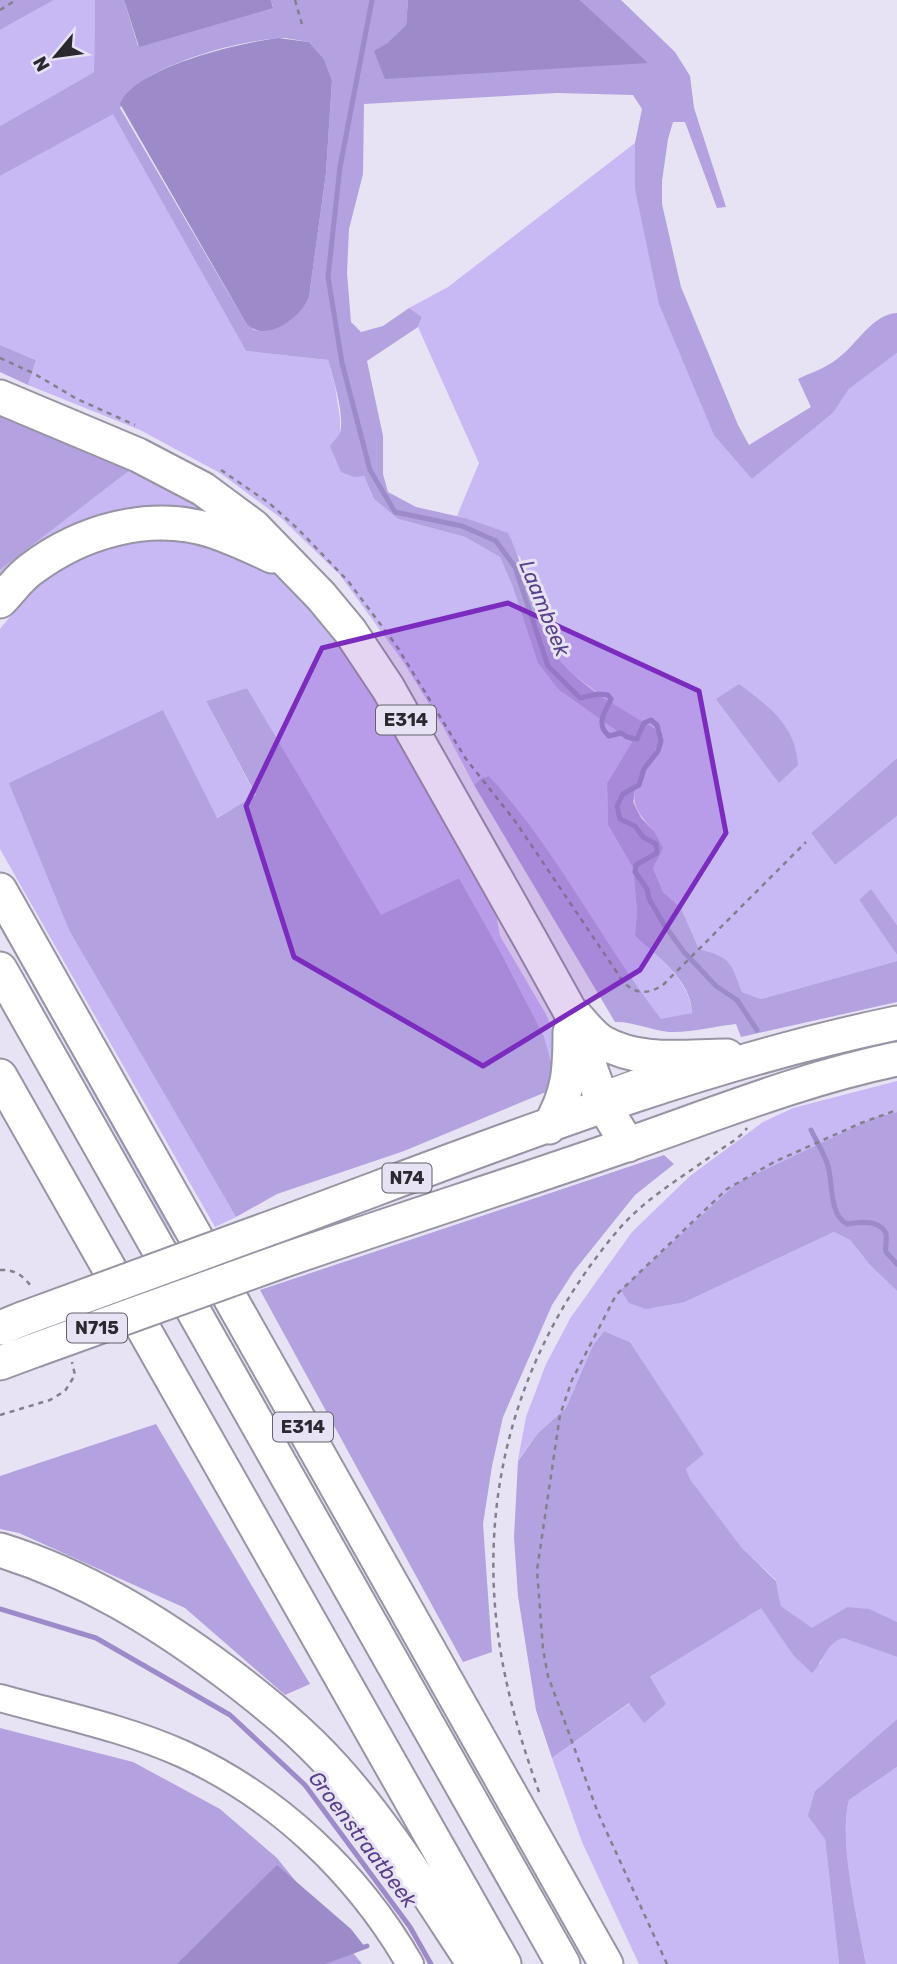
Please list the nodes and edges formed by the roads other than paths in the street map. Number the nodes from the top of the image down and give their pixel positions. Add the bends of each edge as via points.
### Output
1 (0, 397) edge
2 (289, 564) junction
3 (0, 601) edge
4 (0, 890) edge
5 (0, 969) edge
6 (570, 1011) junction
7 (897, 1023) edge
8 (600, 1041) junction
9 (765, 1056) junction
10 (684, 1057) junction
11 (897, 1059) edge
12 (0, 1076) edge
13 (601, 1096) junction
14 (0, 1121) edge
15 (549, 1127) junction
16 (628, 1144) junction
17 (141, 1275) joint
18 (159, 1306) joint
19 (11, 1323) edge
20 (0, 1363) edge
21 (0, 1550) edge
22 (0, 1698) edge
23 (410, 1964) edge
24 (474, 1964) edge
25 (481, 1964) edge
26 (504, 1964) edge
27 (563, 1964) edge
28 (606, 1964) edge

1 - 2 highway, E314 via 138,455 203,489 253,526
2 - 3 highway, E314 via 211,530 170,523 120,527 59,549 27,572
2 - 6 highway, E314 via 350,631 388,688
4 - 28 highway, E314
5 - 27 highway, E314
6 - 8 highway, E314
6 - 13 highway, E314
6 - 15 highway, E314 via 570,1069 563,1100
7 - 9 highway, N74
8 - 10 highway, E314 via 644,1056
8 - 13 highway, E314
9 - 10 highway, N74
9 - 13 highway, N74
10 - 13 lane, N74
11 - 16 highway, N74 via 855,1068
12 - 26 highway
13 - 15 highway, N74
13 - 16 highway, E314
14 - 25 highway via 200,1463
15 - 17 highway, N74, bridge
16 - 18 highway, N74, bridge
17 - 19 highway, N715, bridge
18 - 20 highway, N715, bridge
21 - 24 highway via 117,1599 261,1699 335,1770 383,1828
22 - 23 street via 153,1742 207,1766 251,1793 340,1867 381,1917

